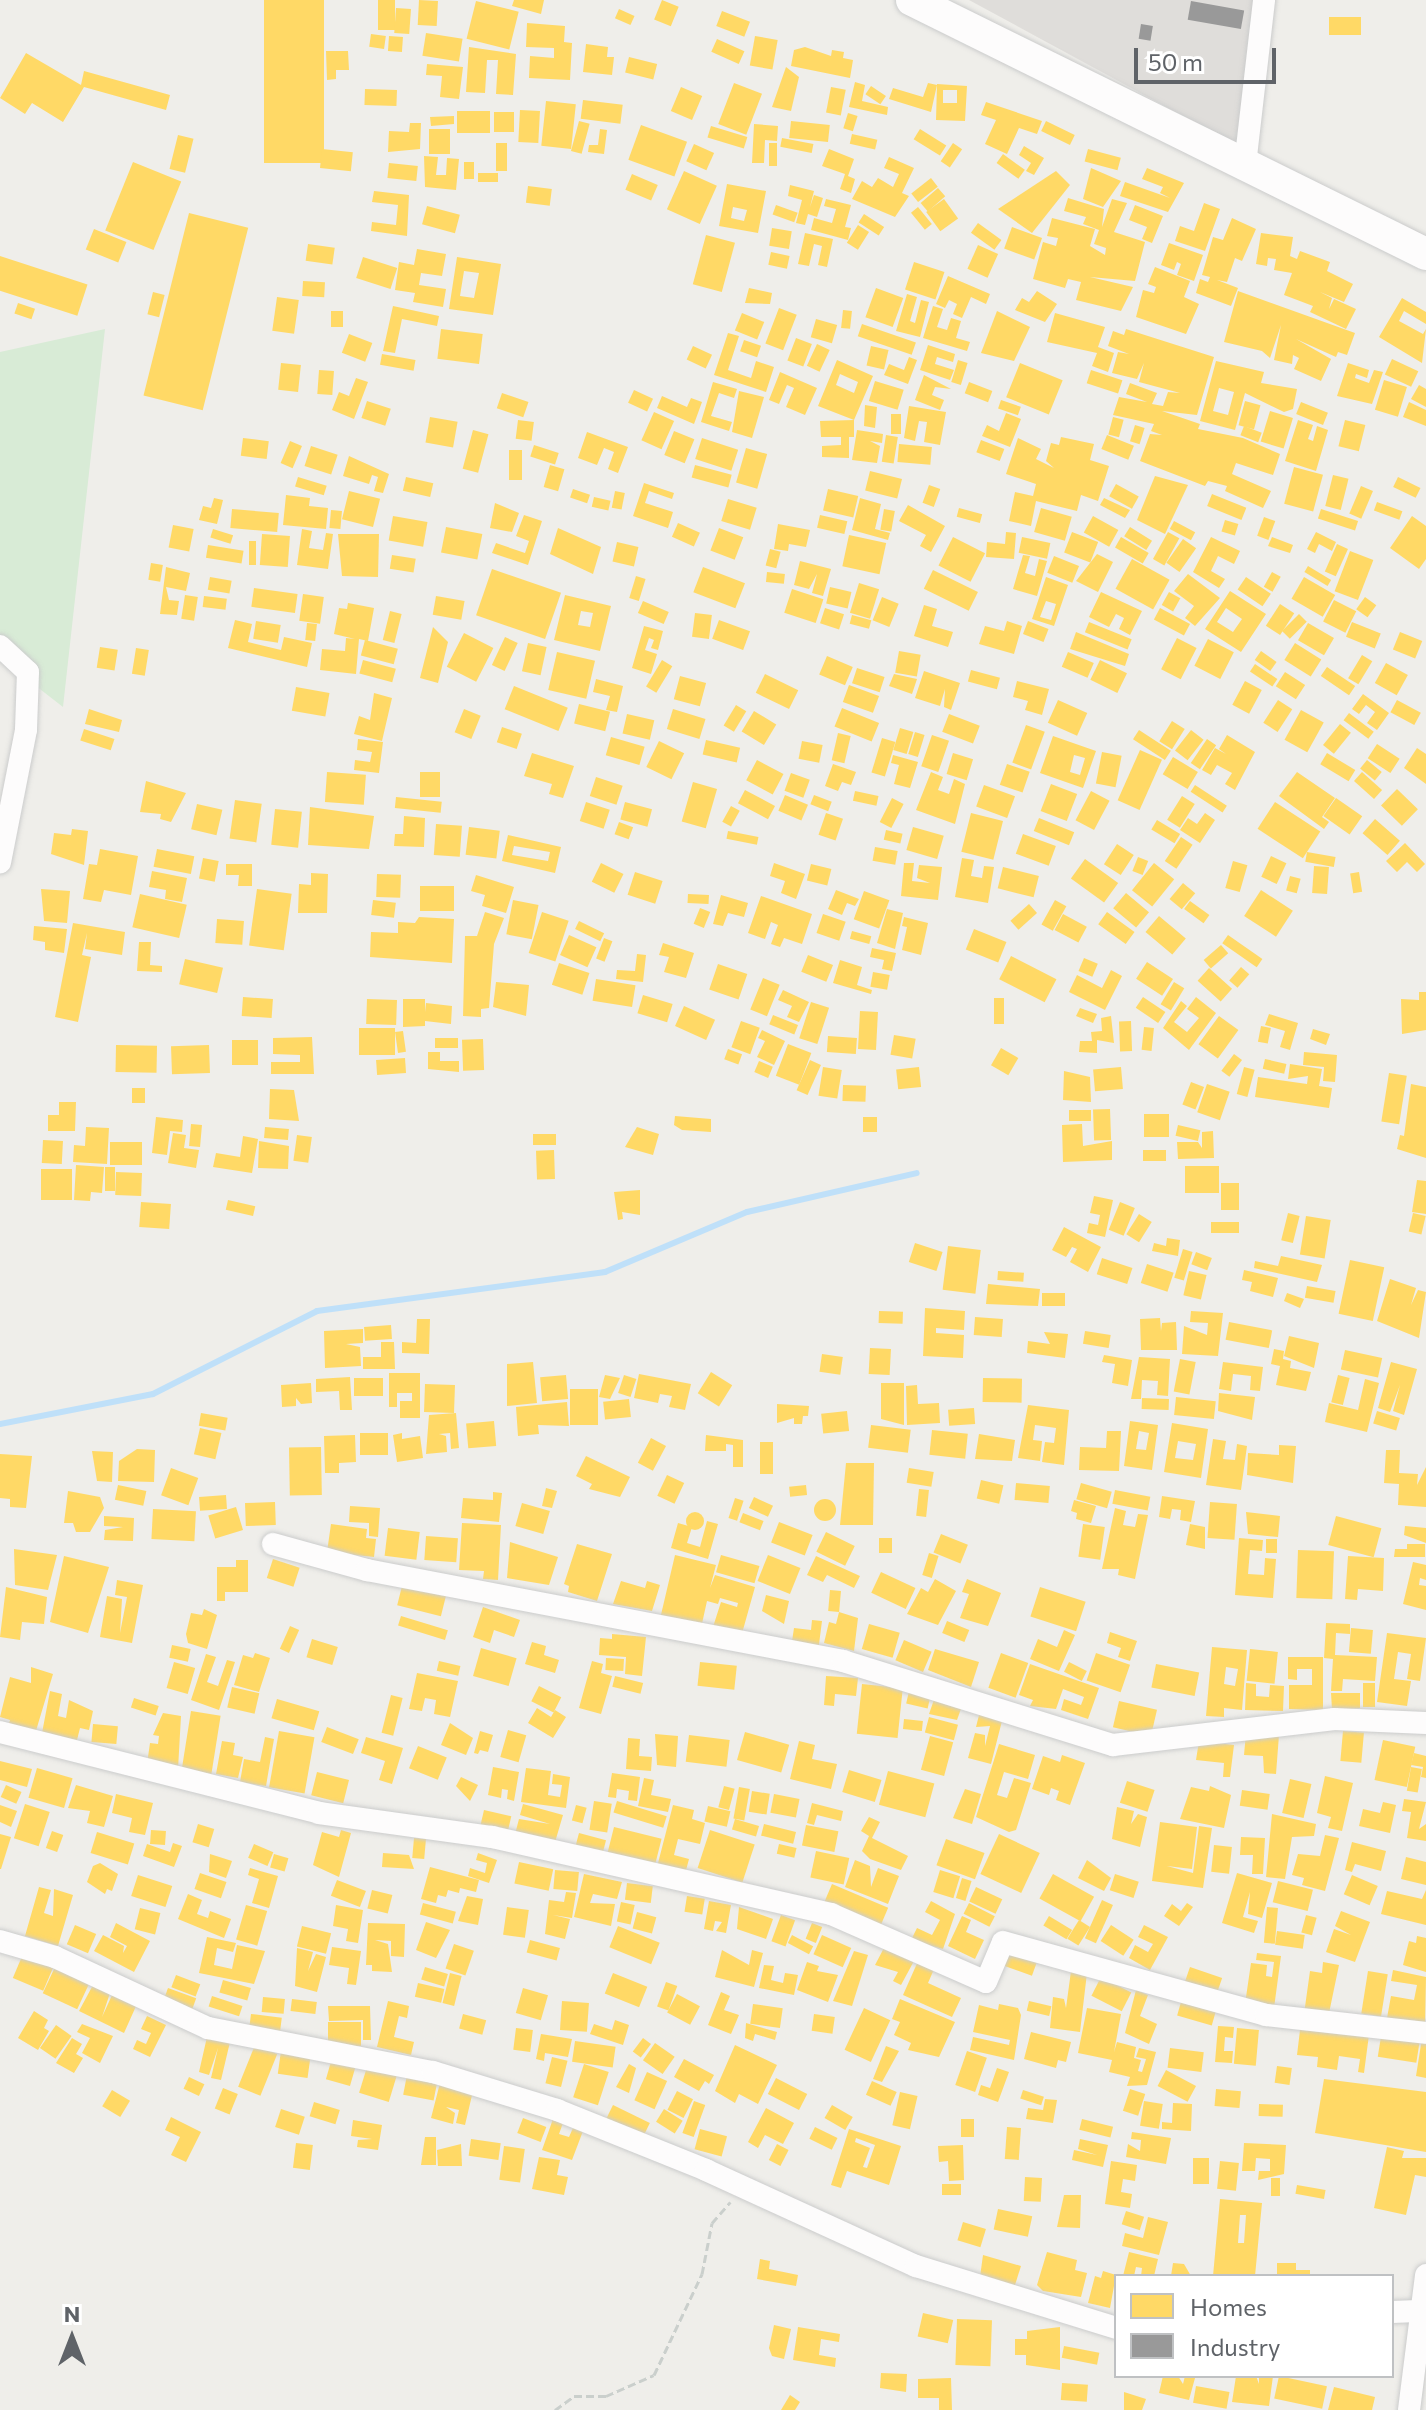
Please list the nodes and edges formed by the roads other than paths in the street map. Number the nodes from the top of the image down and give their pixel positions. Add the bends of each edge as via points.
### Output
1 (912, 0) edge
2 (1264, 0) edge
3 (1245, 165) junction
4 (1426, 254) edge
5 (0, 646) edge
6 (0, 862) edge
7 (273, 1544) dead end
8 (1426, 1723) edge
9 (0, 1732) edge
10 (0, 1941) edge
11 (1426, 2033) edge
12 (1426, 2275) edge
13 (1418, 2311) junction
14 (1394, 2312) edge
15 (1114, 2327) edge
16 (1409, 2410) edge

1 - 3 street
2 - 3 street
3 - 4 street
5 - 6 street via 28,672 26,730
7 - 8 street via 367,1570 843,1661 1113,1745 1334,1719
9 - 11 street via 319,1813 492,1837 831,1914 986,1982 1003,1942 1266,2015
10 - 15 street via 55,1957 208,2028 433,2072 557,2110 916,2266
12 - 13 street
13 - 14 street
13 - 16 street

